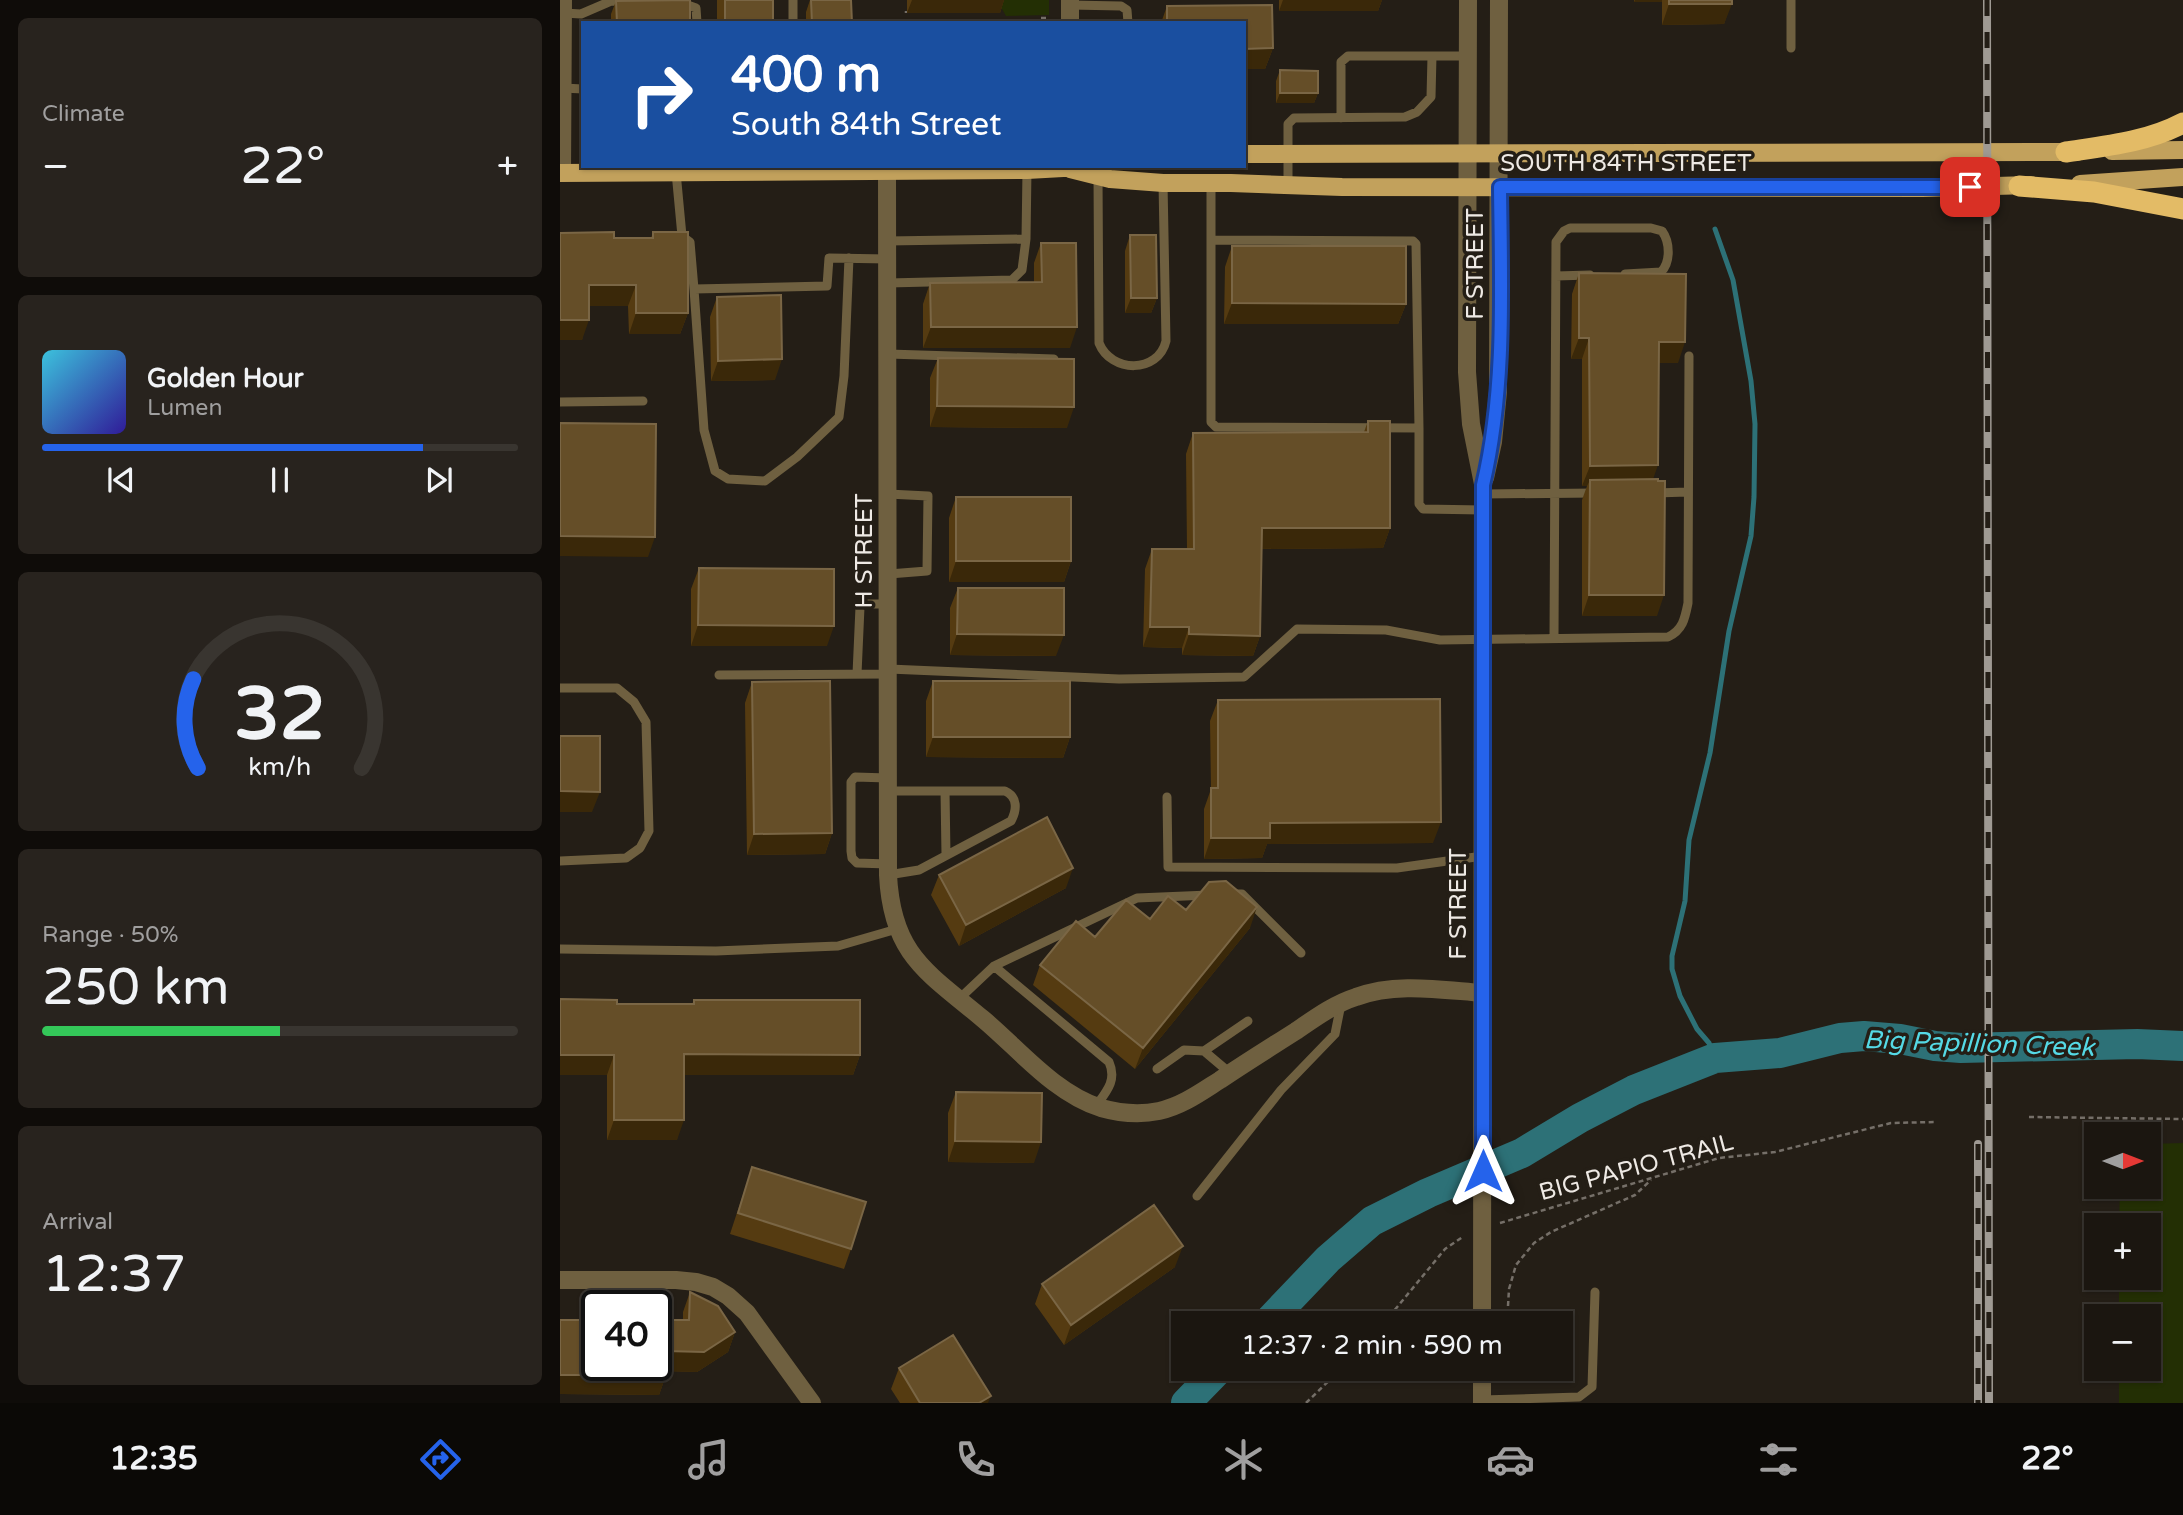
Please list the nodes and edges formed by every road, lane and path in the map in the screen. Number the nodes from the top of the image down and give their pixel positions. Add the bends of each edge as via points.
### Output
1 (793, 0) edge
2 (1468, 0) edge
3 (1499, 0) edge
4 (1791, 0) edge
5 (635, 2) edge
6 (671, 3) edge
7 (563, 7) edge
8 (1070, 9) edge
9 (1041, 18) dead end
10 (1046, 18) dead end
11 (696, 21) edge
12 (793, 21) edge
13 (1128, 21) edge
14 (1791, 48) dead end
15 (1432, 56) junction
16 (1468, 56) junction
17 (563, 88) junction
18 (581, 89) edge
19 (1341, 118) junction
20 (2183, 123) edge
21 (2183, 150) edge
22 (2066, 152) junction
23 (1288, 153) junction
24 (1468, 153) junction
25 (1500, 153) junction
26 (1246, 154) edge
27 (620, 169) edge
28 (716, 169) edge
29 (793, 169) edge
30 (887, 169) edge
31 (1081, 169) edge
32 (1027, 170) junction
33 (676, 172) junction
34 (561, 173) edge
35 (2183, 177) edge
36 (1163, 183) junction
37 (1211, 183) junction
38 (1288, 185) junction
39 (2019, 186) junction
40 (1467, 187) junction
41 (1500, 187) junction
42 (2183, 209) edge
43 (1026, 239) junction
44 (1211, 240) junction
45 (887, 250) junction
46 (849, 258) junction
47 (1609, 274) edge
48 (1596, 275) edge
49 (1556, 276) junction
50 (888, 283) junction
51 (695, 289) junction
52 (888, 354) junction
53 (1689, 356) dead end
54 (1063, 359) edge
55 (643, 401) dead end
56 (560, 402) edge
57 (1419, 428) junction
58 (1688, 492) junction
59 (1556, 493) junction
60 (1608, 493) edge
61 (1648, 493) edge
62 (888, 494) junction
63 (1483, 496) junction
64 (889, 574) junction
65 (889, 604) junction
66 (1554, 638) junction
67 (1483, 640) junction
68 (889, 672) junction
69 (857, 674) junction
70 (719, 675) dead end
71 (560, 688) edge
72 (888, 785) junction
73 (945, 791) junction
74 (1167, 797) dead end
75 (946, 855) junction
76 (1483, 856) junction
77 (560, 862) edge
78 (888, 869) junction
79 (897, 929) junction
80 (560, 948) edge
81 (1301, 953) dead end
82 (994, 966) junction
83 (1483, 993) junction
84 (959, 999) junction
85 (1341, 1003) junction
86 (1248, 1021) dead end
87 (1204, 1051) junction
88 (1157, 1069) dead end
89 (1230, 1073) junction
90 (1096, 1106) junction
91 (2029, 1117) dead end
92 (2183, 1119) edge
93 (1936, 1122) dead end
94 (1653, 1177) junction
95 (1197, 1196) dead end
96 (1494, 1225) dead end
97 (1471, 1234) dead end
98 (560, 1280) edge
99 (1595, 1292) dead end
100 (1394, 1311) edge
101 (1477, 1311) edge
102 (1508, 1311) edge
103 (1329, 1381) edge
104 (1482, 1381) edge
105 (1482, 1401) edge
106 (812, 1403) edge
107 (1306, 1403) edge

1 - 12 lane
2 - 16 street, F STREET
3 - 25 street, F STREET
4 - 14 lane
5 - 7 lane via 611,1 581,14
6 - 11 lane via 696,8
7 - 17 street
8 - 13 lane via 1121,6 1127,10
9 - 10 path
15 - 16 lane
15 - 19 lane via 1431,97 1417,112 1405,117
15 - 19 lane via 1348,56 1341,62
16 - 24 street, F STREET
17 - 18 lane
17 - 34 street
19 - 23 lane via 1294,118 1288,124
20 - 22 highway via 2158,135
21 - 22 main road, SOUTH 84TH STREET
22 - 25 main road, SOUTH 84TH STREET
23 - 24 main road, SOUTH 84TH STREET
23 - 26 main road, SOUTH 84TH STREET
23 - 38 lane
24 - 25 main road, SOUTH 84TH STREET
24 - 40 street, F STREET
25 - 41 street, F STREET
27 - 33 main road, SOUTH 84TH STREET
27 - 34 main road, SOUTH 84TH STREET
28 - 29 main road, SOUTH 84TH STREET
28 - 33 main road, SOUTH 84TH STREET
29 - 30 main road, SOUTH 84TH STREET
30 - 32 main road, SOUTH 84TH STREET
30 - 45 street, H STREET
31 - 32 main road, SOUTH 84TH STREET
31 - 36 main road, SOUTH 84TH STREET
31 - 36 lane via 1100,343 1103,353 1120,364 1148,364 1160,356 1166,341
32 - 43 lane
33 - 51 lane via 682,236 690,242
35 - 39 main road, SOUTH 84TH STREET
36 - 37 main road, SOUTH 84TH STREET
37 - 38 main road, SOUTH 84TH STREET
37 - 44 lane
38 - 40 main road, SOUTH 84TH STREET
39 - 41 main road, SOUTH 84TH STREET
39 - 42 highway via 2120,196
40 - 41 main road, SOUTH 84TH STREET
40 - 63 street, F STREET via 1467,372
41 - 63 street, F STREET via 1499,392
43 - 45 lane
43 - 50 lane via 1022,270 1012,280
44 - 57 lane via 1413,241
44 - 57 lane via 1211,422 1216,427
45 - 46 lane
45 - 50 street, H STREET
46 - 51 lane via 829,258 827,286
46 - 51 lane via 839,417 765,481 728,479 715,471 704,430
47 - 49 lane via 1661,272 1667,263 1665,235 1658,228 1570,228 1556,242
48 - 49 lane
49 - 59 lane
50 - 52 street, H STREET
52 - 54 lane
52 - 62 street, H STREET
53 - 58 lane
55 - 56 lane
57 - 63 lane via 1419,504 1423,509
58 - 61 lane
58 - 66 lane via 1688,603 1679,629 1668,637
59 - 60 lane
59 - 63 lane
59 - 66 lane
62 - 64 street, H STREET
62 - 64 lane via 928,496 927,571
63 - 67 street, F STREET
64 - 65 street, H STREET
65 - 68 street, H STREET
65 - 69 lane via 860,607
66 - 67 lane
67 - 68 lane via 1440,640 1386,630 1297,629 1244,677 1119,679
67 - 76 street, F STREET
68 - 69 lane
68 - 72 street, H STREET
69 - 70 lane
71 - 77 lane via 617,688 634,702 646,722 649,831 640,848 626,859
72 - 73 lane
72 - 78 street, H STREET
72 - 78 lane via 855,777 851,782 851,851 857,863
73 - 75 lane
73 - 75 lane via 1005,791 1016,802 1011,821
74 - 76 lane via 1168,867 1396,868
75 - 78 lane via 919,870
76 - 83 street, F STREET
78 - 79 street, H STREET via 889,904
79 - 80 lane via 838,946 716,951
79 - 84 street, H STREET via 921,966
81 - 82 lane via 1242,894 1137,898
82 - 84 lane
82 - 90 lane via 1109,1062 1113,1071 1110,1086
83 - 85 street, H STREET via 1404,988 1380,990
83 - 101 street, F STREET via 1483,1272
84 - 90 street, H STREET via 1060,1086
85 - 89 street, H STREET
85 - 95 lane via 1335,1034 1281,1090
86 - 87 lane
87 - 88 lane via 1184,1050
87 - 89 lane
89 - 90 street, H STREET via 1191,1098 1158,1111 1130,1113
91 - 92 path
93 - 94 path, BIG PAPIO TRAIL via 1891,1123 1775,1152 1719,1158
94 - 96 path, BIG PAPIO TRAIL
94 - 102 path via 1635,1195 1534,1243 1516,1265
97 - 100 path via 1445,1249
98 - 106 street via 676,1280 713,1287 747,1313
99 - 105 lane via 1591,1387 1579,1397
103 - 107 path
104 - 105 street

